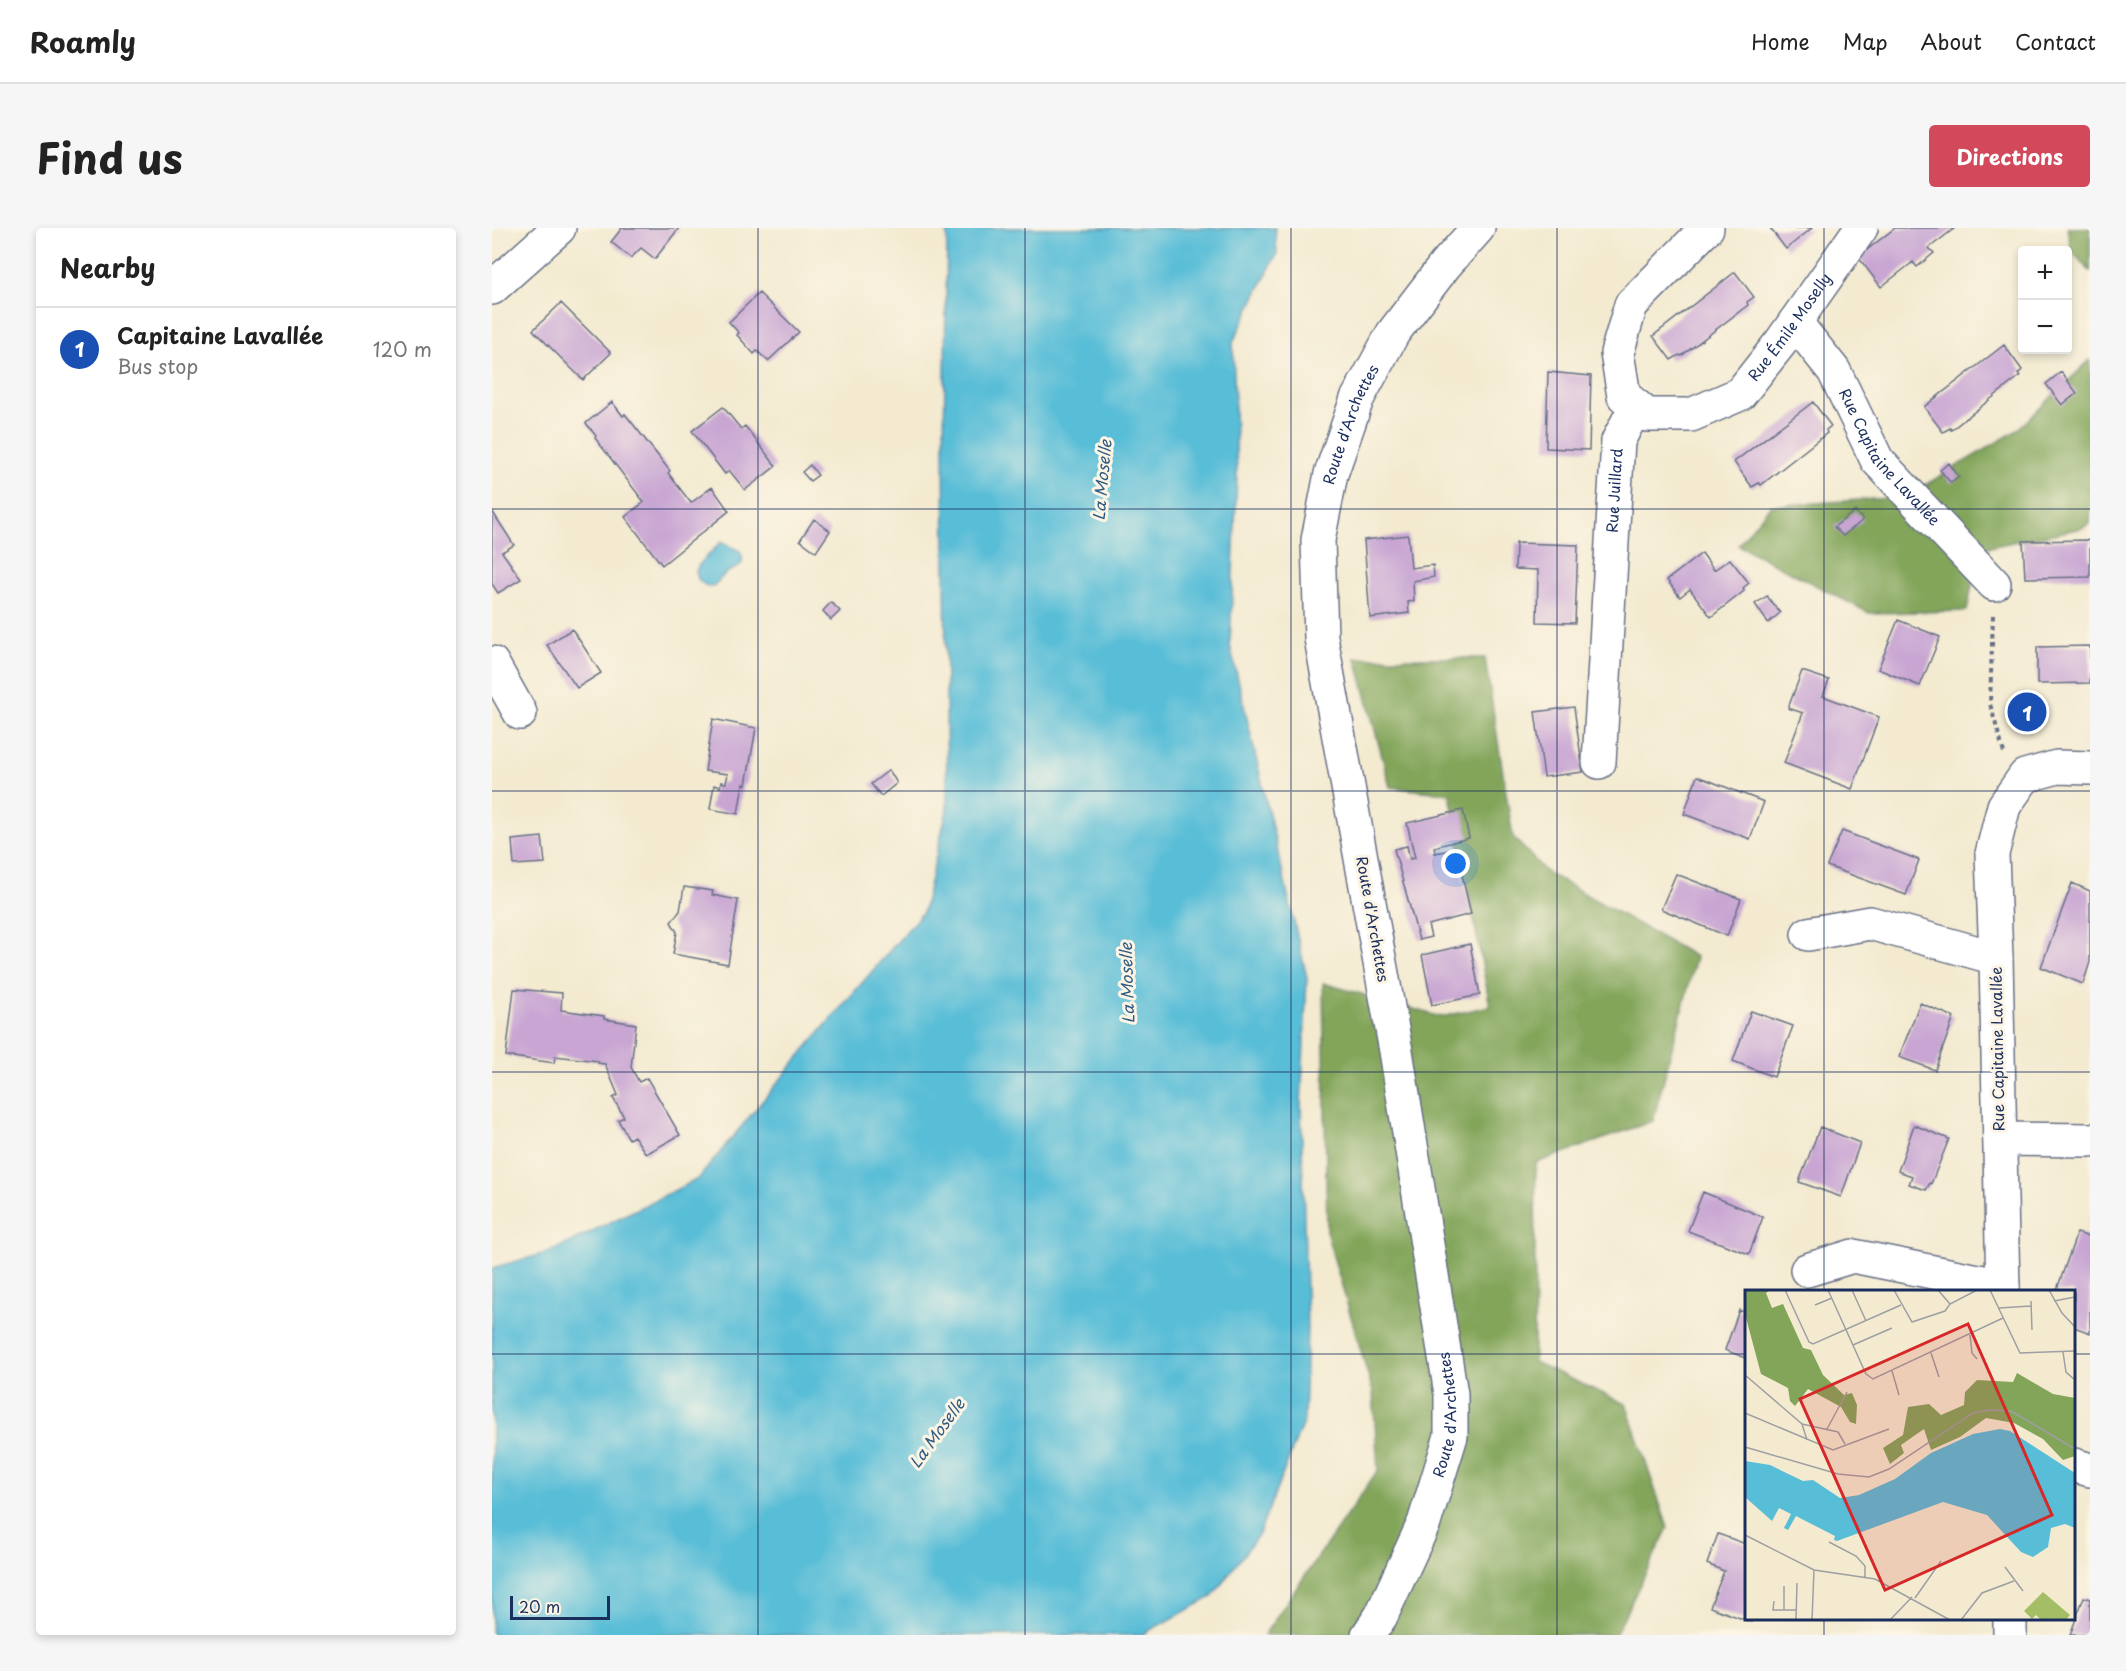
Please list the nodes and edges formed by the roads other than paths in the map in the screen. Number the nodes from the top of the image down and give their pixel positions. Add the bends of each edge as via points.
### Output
1 (559, 228) edge
2 (1478, 228) edge
3 (1707, 228) edge
4 (1861, 228) edge
5 (492, 288) edge
6 (1795, 322) junction
7 (1636, 406) junction
8 (1994, 584) road end
9 (492, 663) edge
10 (520, 713) dead end
11 (1599, 762) dead end
12 (2090, 768) edge
13 (1808, 934) dead end
14 (1996, 958) junction
15 (2000, 1139) junction
16 (2090, 1140) edge
17 (1807, 1270) dead end
18 (2003, 1289) edge
19 (2075, 1466) edge
20 (2090, 1470) edge
21 (1368, 1635) edge

1 - 5 street
2 - 21 street, Route d'Archettes via 1444,265 1394,333 1357,399 1331,474 1318,540 1321,638 1396,1051 1451,1394 1451,1436 1424,1523 1381,1616
3 - 7 street via 1632,305 1617,353 1624,396
4 - 6 street, Rue Émile Moselly
6 - 7 street, Rue Émile Moselly via 1740,394 1691,415 1647,415
6 - 8 street, Rue Capitaine Lavallée via 1834,371 1877,459
7 - 11 street, Rue Juillard via 1618,441
9 - 10 street
12 - 14 street, Rue Capitaine Lavallée via 2057,767 2020,783 2004,806 1992,854
13 - 14 street, Rue Capitaine Lavallée via 1870,923
14 - 15 street, Rue Capitaine Lavallée
15 - 16 street, Rue Capitaine Lavallée
15 - 18 street, Rue Capitaine Lavallée
17 - 18 street, Rue Capitaine Lavallée via 1853,1256
19 - 20 street

